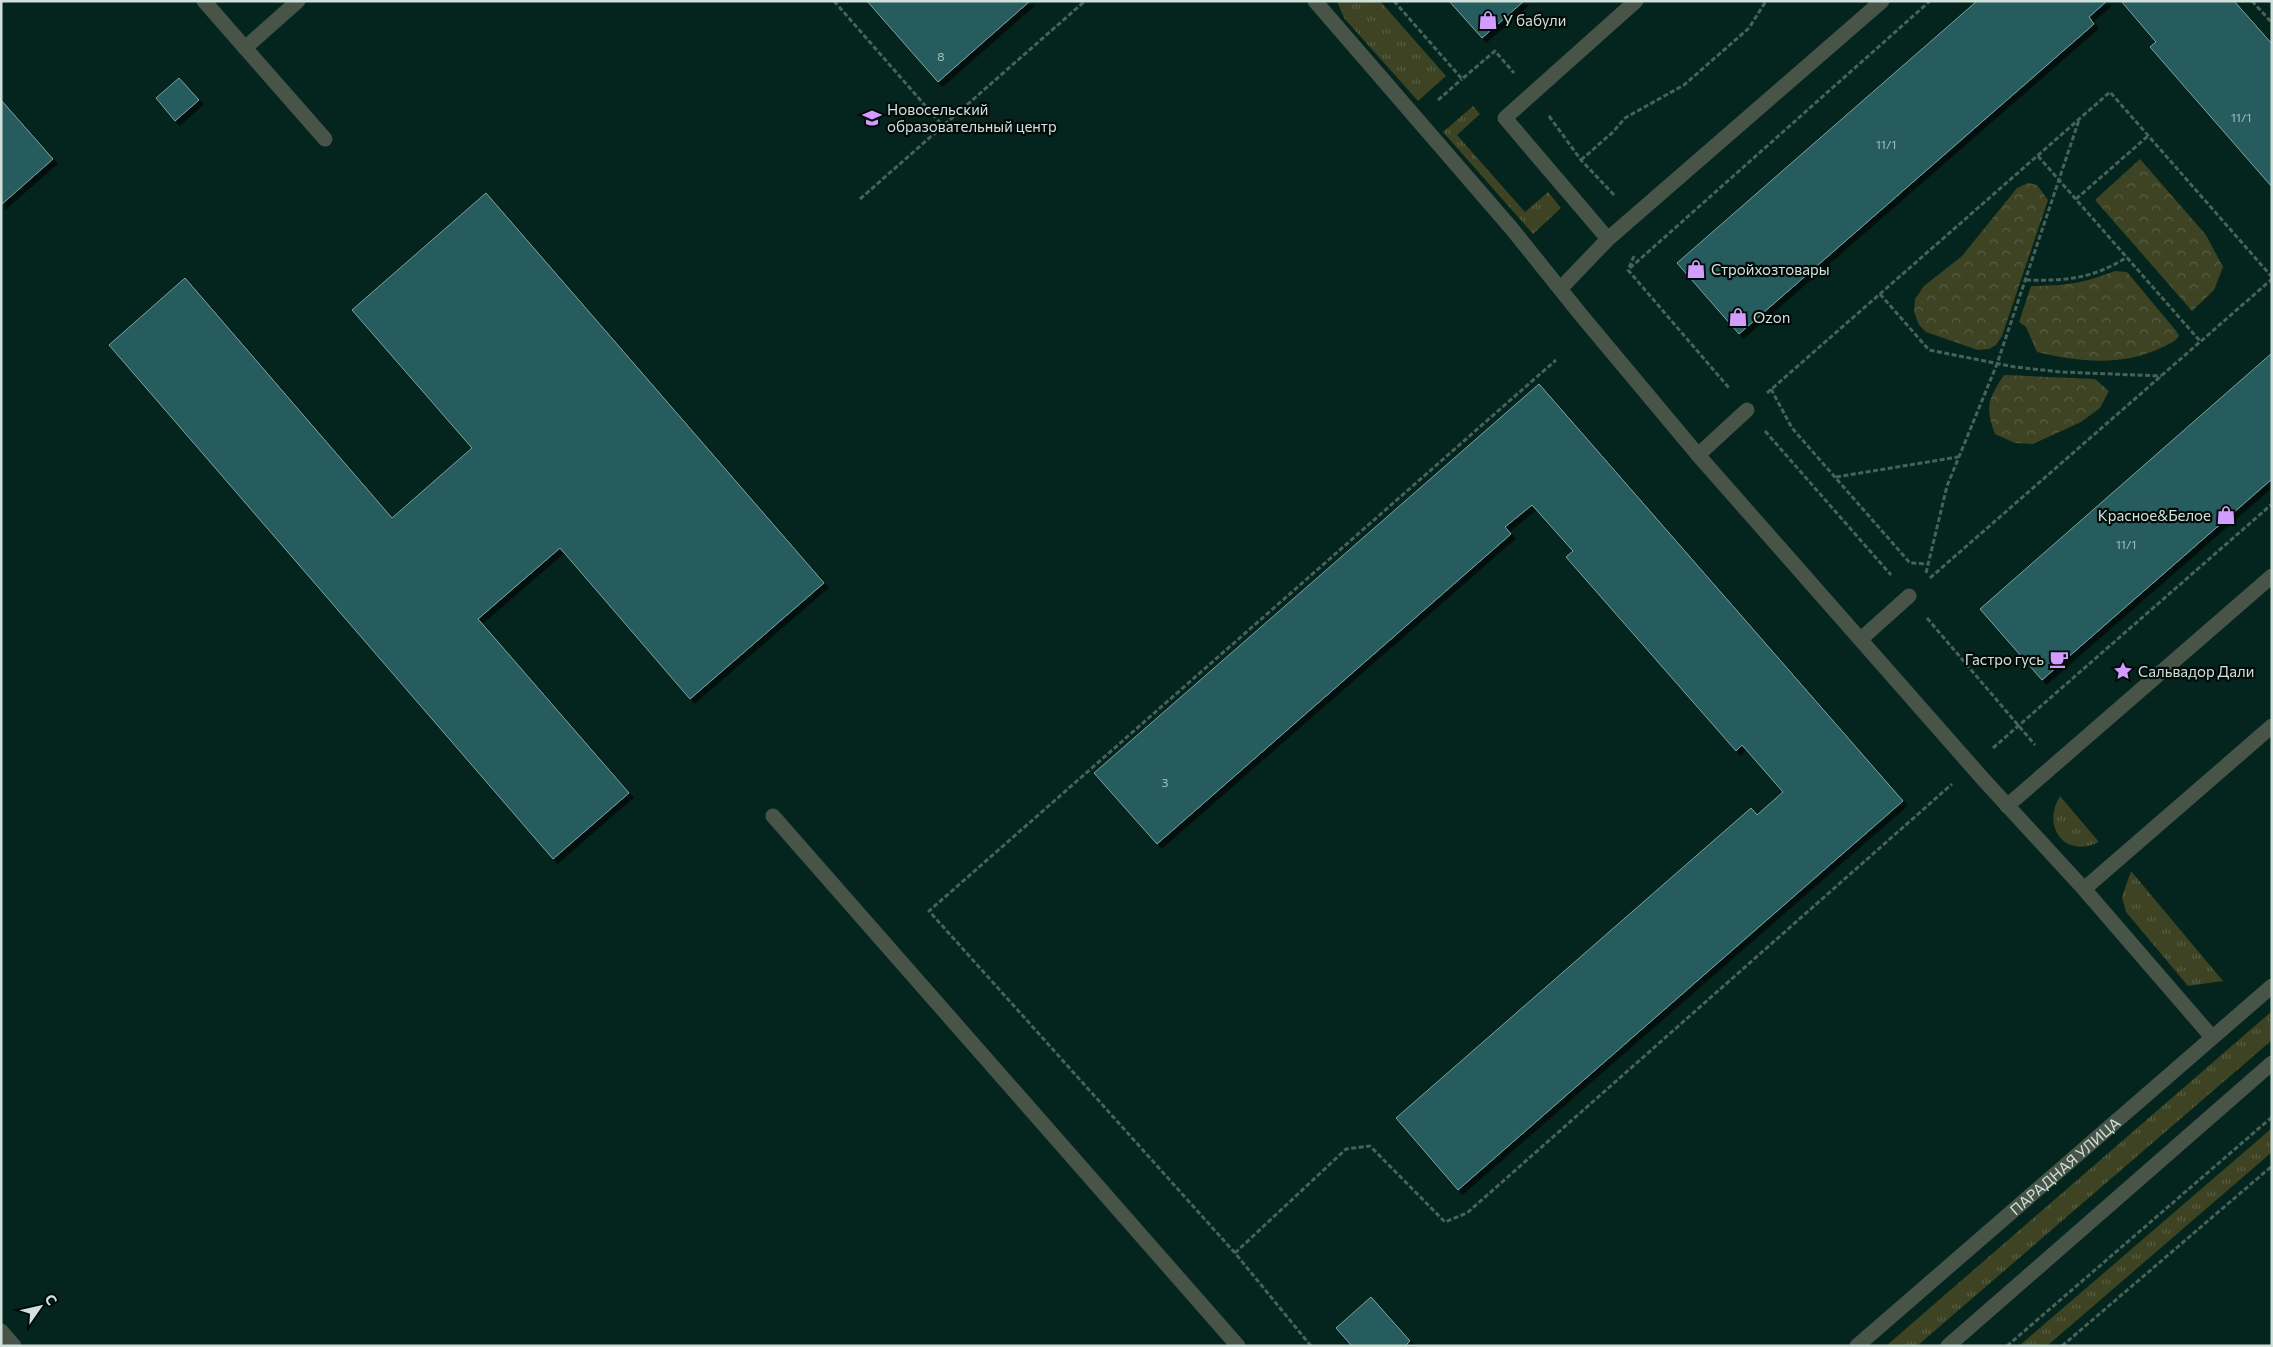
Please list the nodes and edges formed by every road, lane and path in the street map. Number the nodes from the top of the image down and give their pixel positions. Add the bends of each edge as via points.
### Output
1 (204, 1) edge
2 (298, 1) edge
3 (834, 1) edge
4 (1084, 1) edge
5 (1314, 1) edge
6 (1394, 1) edge
7 (1636, 1) edge
8 (1766, 1) edge
9 (1882, 1) edge
10 (1930, 1) edge
11 (2252, 1) edge
12 (2272, 24) edge
13 (245, 48) junction
14 (1516, 75) dead end
15 (1544, 110) dead end
16 (2080, 119) junction
17 (943, 126) junction
18 (2148, 136) junction
19 (325, 139) dead end
20 (2038, 156) junction
21 (1581, 160) junction
22 (2059, 180) junction
23 (860, 199) dead end
24 (1618, 199) dead end
25 (2076, 199) junction
26 (1608, 239) junction
27 (1634, 254) dead end
28 (2127, 257) junction
29 (1628, 270) junction
30 (2272, 278) edge
31 (2026, 280) junction
32 (1561, 288) junction
33 (1880, 294) junction
34 (2200, 341) junction
35 (1556, 360) dead end
36 (1998, 364) junction
37 (2161, 376) junction
38 (1771, 389) junction
39 (1761, 398) dead end
40 (1747, 410) junction
41 (1698, 455) junction
42 (1958, 457) junction
43 (1835, 477) junction
44 (2272, 504) edge
45 (1928, 564) junction
46 (2272, 576) edge
47 (1925, 577) dead end
48 (1923, 583) dead end
49 (1909, 596) junction
50 (1861, 639) junction
51 (2018, 726) junction
52 (2272, 726) edge
53 (2036, 746) dead end
54 (1972, 766) junction
55 (1958, 779) dead end
56 (2007, 806) junction
57 (773, 816) dead end
58 (2084, 889) junction
59 (2272, 986) edge
60 (2211, 1036) junction
61 (2272, 1063) edge
62 (2272, 1116) edge
63 (2272, 1166) edge
64 (1234, 1254) junction
65 (1, 1331) edge
66 (14, 1346) edge
67 (1238, 1346) edge
68 (1311, 1346) edge
69 (1857, 1346) edge
70 (1948, 1346) edge
71 (2007, 1346) edge
72 (2062, 1346) edge

1 - 13 lane
2 - 13 lane
3 - 17 path
4 - 17 path
5 - 32 lane
6 - 14 path via 1462,79 1495,51
7 - 26 lane via 1506,118
8 - 21 path via 1749,28 1684,85 1625,118 1614,132
9 - 26 lane
10 - 29 path
11 - 12 path
13 - 19 lane
15 - 21 path
16 - 18 path via 2110,92
16 - 20 path
16 - 22 path
17 - 23 path
18 - 25 path
18 - 30 path
20 - 22 path
20 - 33 path
21 - 24 path
22 - 25 path
22 - 31 path
25 - 28 path
26 - 32 lane
27 - 29 path
28 - 31 path via 2091,275 2064,280
28 - 34 path
29 - 40 path
30 - 34 path
31 - 36 path
32 - 41 lane
33 - 36 path via 1929,350
33 - 38 path
34 - 37 path
35 - 64 path via 929,911
36 - 37 path via 2061,372
36 - 42 path
37 - 48 path
38 - 39 path
38 - 43 path via 1792,428
40 - 41 lane
40 - 49 path
41 - 50 lane
42 - 43 path
42 - 45 path via 1946,486
43 - 45 path via 1910,563
44 - 51 path
45 - 47 path
46 - 56 lane
49 - 50 lane
49 - 51 path
50 - 54 lane
51 - 53 path
51 - 54 path
52 - 58 lane
54 - 56 lane
55 - 64 path via 1467,1213 1445,1222 1370,1146 1346,1149
56 - 58 lane
57 - 67 lane
58 - 60 lane
59 - 60 lane, ПАРАДНАЯ УЛИЦА
60 - 69 lane, ПАРАДНАЯ УЛИЦА
61 - 70 lane
62 - 71 path
63 - 72 path
64 - 68 path
65 - 66 lane

